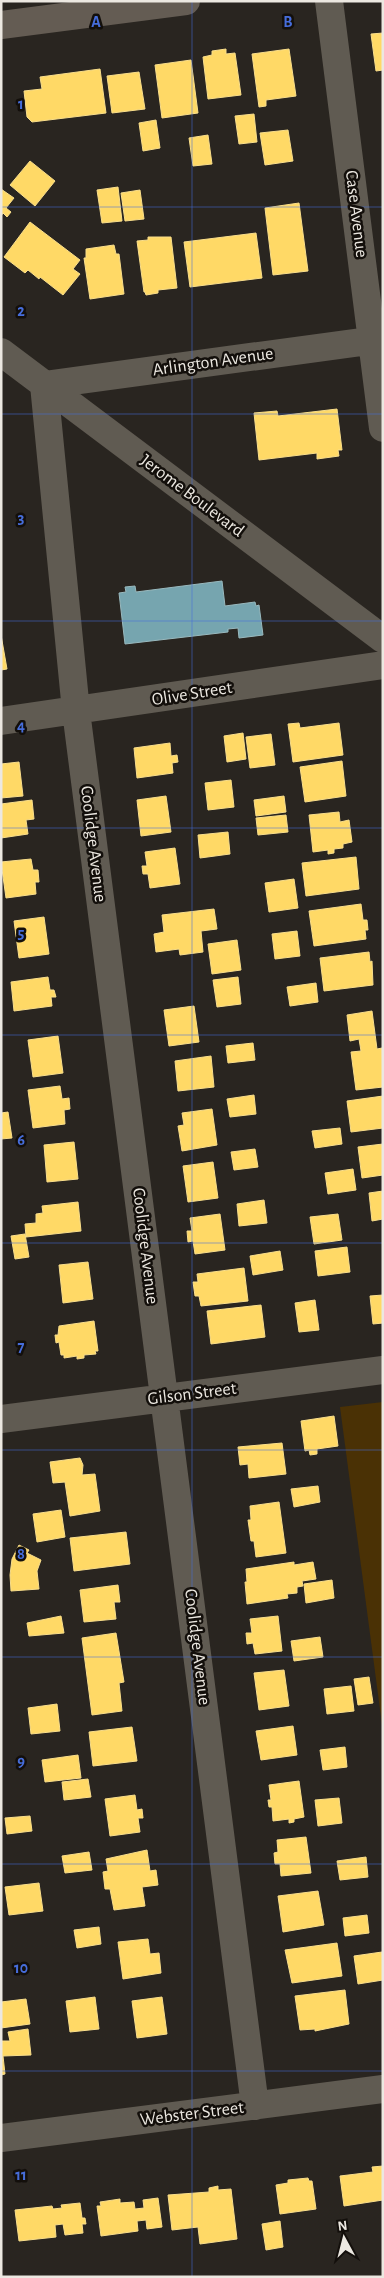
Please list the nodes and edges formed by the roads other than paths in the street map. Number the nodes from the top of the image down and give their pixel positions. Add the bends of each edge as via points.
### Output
1 (186, 1) edge
2 (329, 1) edge
3 (1, 25) edge
4 (377, 339) edge
5 (1, 352) edge
6 (44, 385) junction
7 (383, 428) edge
8 (383, 639) edge
9 (383, 664) edge
10 (76, 712) junction
11 (1, 721) edge
12 (383, 1370) edge
13 (164, 1398) junction
14 (1, 1419) edge
15 (383, 2090) edge
16 (255, 2106) junction
17 (1, 2138) edge

1 - 3 street
2 - 4 street, Case Avenue
4 - 6 street, Arlington Avenue
4 - 7 street, Case Avenue
5 - 6 street, Jerome Boulevard
6 - 8 street, Jerome Boulevard
6 - 10 street, Coolidge Avenue
9 - 10 street, Olive Street
10 - 11 street, Olive Street
10 - 13 street, Coolidge Avenue
12 - 13 street, Gilson Street
13 - 14 street, Gilson Street
13 - 16 street, Coolidge Avenue
15 - 16 street, Webster Street
16 - 17 street, Webster Street

